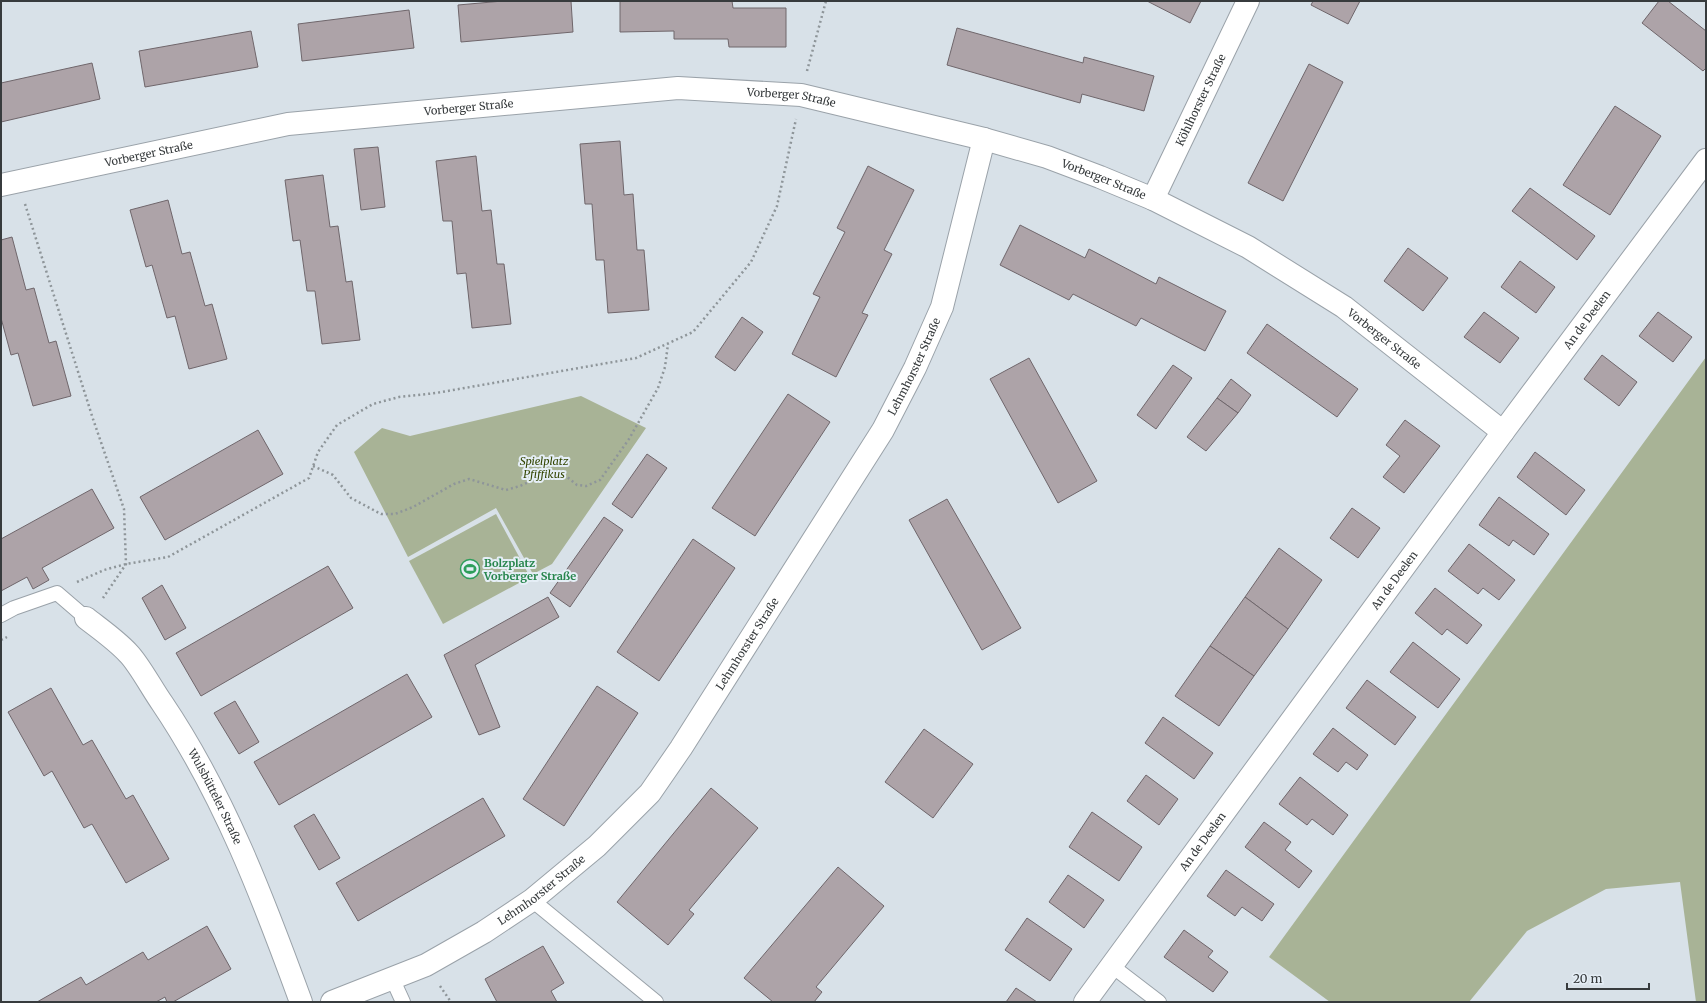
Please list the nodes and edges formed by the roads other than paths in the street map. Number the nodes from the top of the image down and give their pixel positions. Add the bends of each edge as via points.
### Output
1 (1248, 1) edge
2 (984, 139) junction
3 (1706, 160) edge
4 (9, 183) edge
5 (1153, 199) junction
6 (1503, 432) junction
7 (1, 615) edge
8 (86, 618) joint
9 (532, 900) junction
10 (1112, 966) junction
11 (392, 978) junction
12 (301, 1002) edge
13 (332, 1002) edge
14 (403, 1002) edge
15 (656, 1002) edge
16 (1085, 1002) edge
17 (1159, 1002) edge

1 - 5 street, Köhlhorster Straße
2 - 4 street, Vorberger Straße via 801,95 678,88 288,124
2 - 5 street, Vorberger Straße via 1047,157
2 - 9 street, Lehmhorster Straße via 942,307 915,368 883,430 650,793 597,846
3 - 6 street, An de Deelen
5 - 6 street, Vorberger Straße via 1248,247 1344,307
6 - 10 street, An de Deelen
7 - 8 lane via 57,594
8 - 12 street, Wulsbütteler Straße via 129,653 202,769 253,875
9 - 11 street, Lehmhorster Straße via 484,932 432,961
9 - 15 lane
10 - 16 street, An de Deelen
10 - 17 lane
11 - 13 street, Lehmhorster Straße
11 - 14 lane

